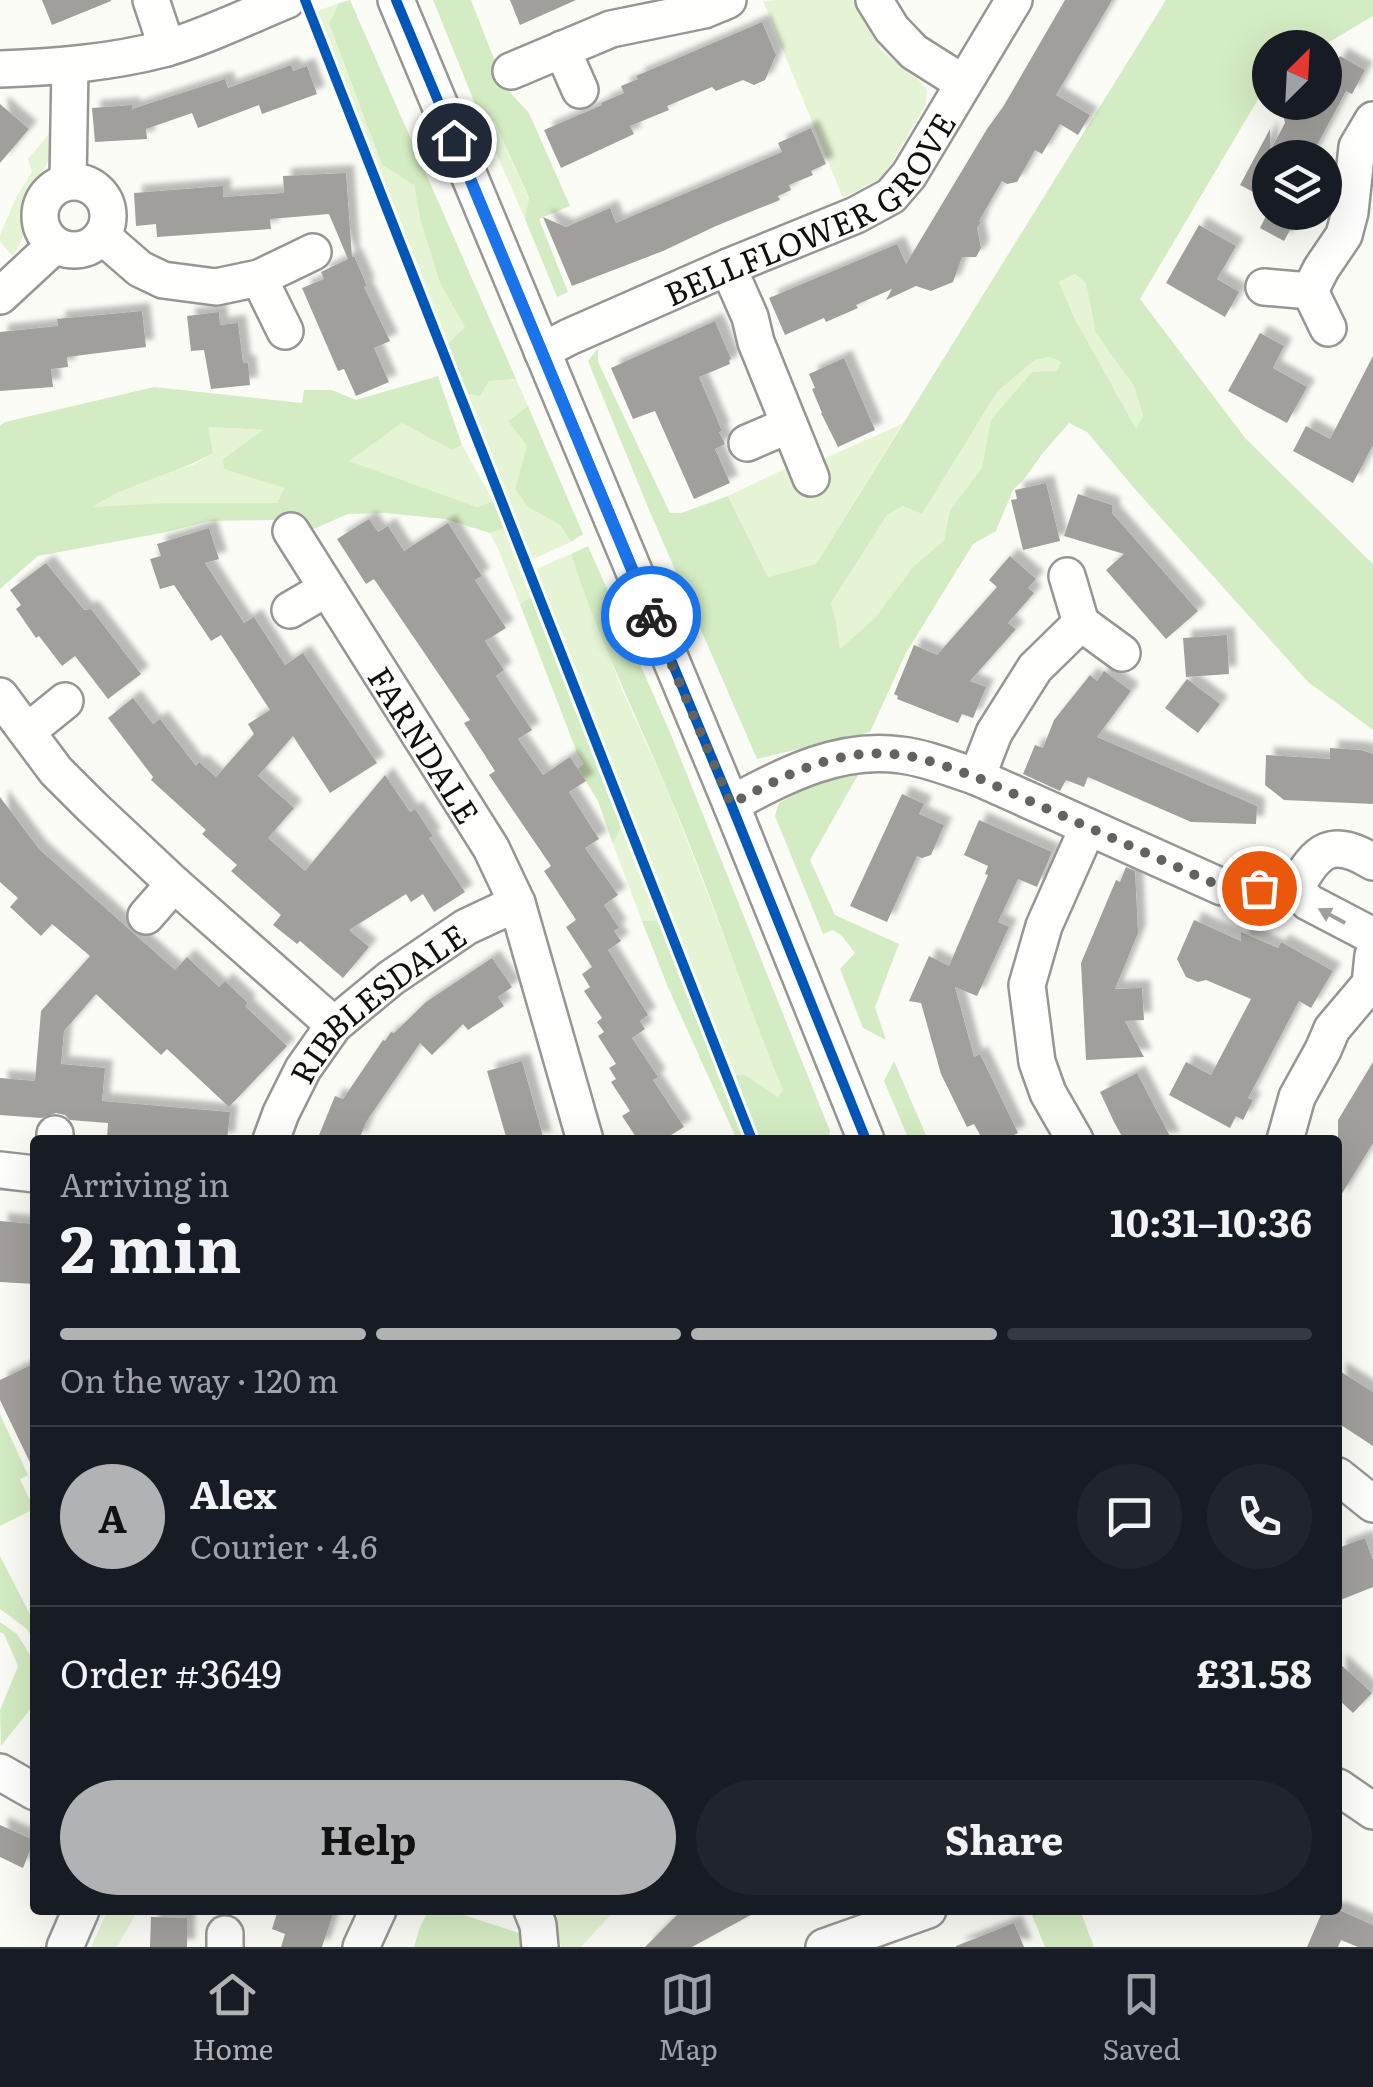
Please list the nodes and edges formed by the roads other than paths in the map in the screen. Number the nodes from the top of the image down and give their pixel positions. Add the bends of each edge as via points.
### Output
1 (151, 0) edge
2 (287, 0) edge
3 (396, 0) edge
4 (728, 0) edge
5 (874, 0) edge
6 (1014, 0) edge
7 (168, 48) junction
8 (562, 49) junction
9 (70, 66) junction
10 (0, 69) edge
11 (511, 71) dead end
12 (963, 83) junction
13 (580, 90) dead end
14 (1373, 120) edge
15 (68, 182) junction
16 (102, 236) junction
17 (55, 245) junction
18 (313, 252) dead end
19 (728, 268) junction
20 (259, 278) junction
21 (1264, 287) dead end
22 (1310, 290) junction
23 (0, 296) edge
24 (1328, 328) dead end
25 (285, 331) dead end
26 (542, 351) junction
27 (789, 425) junction
28 (748, 443) dead end
29 (811, 478) dead end
30 (290, 531) dead end
31 (1067, 576) dead end
32 (326, 589) junction
33 (290, 610) dead end
34 (1081, 623) junction
35 (1122, 653) dead end
36 (0, 696) edge
37 (65, 702) dead end
38 (28, 731) junction
39 (976, 777) junction
40 (731, 804) junction
41 (1088, 828) junction
42 (1373, 862) edge
43 (174, 884) junction
44 (1296, 888) junction
45 (518, 903) junction
46 (146, 916) dead end
47 (1373, 936) edge
48 (1373, 955) edge
49 (334, 1025) junction
50 (272, 1135) edge
51 (584, 1135) edge
52 (864, 1135) edge
53 (1071, 1135) edge
54 (1287, 1135) edge
55 (0, 1170) edge
56 (30, 1173) edge
57 (1342, 1481) edge
58 (1373, 1504) edge
59 (0, 1772) edge
60 (30, 1789) edge
61 (1342, 1790) edge
62 (1373, 1811) edge
63 (79, 1915) edge
64 (376, 1915) edge
65 (534, 1915) edge
66 (910, 1915) edge
67 (65, 1947) edge
68 (361, 1947) edge
69 (540, 1947) edge
70 (824, 1947) edge

1 - 7 street
2 - 7 street
3 - 26 street
4 - 8 street via 611,29
5 - 12 street via 914,52
6 - 12 street, BELLFLOWER GROVE
7 - 9 street
8 - 11 street
8 - 13 street
9 - 10 street
9 - 15 street
12 - 19 street, BELLFLOWER GROVE via 891,196
14 - 22 street via 1358,147 1344,235
15 - 16 street via 82,182 104,198 108,224
15 - 17 street via 40,208 45,235
16 - 17 street via 80,250
16 - 20 street via 163,280 216,287
17 - 23 street
18 - 20 street
19 - 26 street, BELLFLOWER GROVE
19 - 27 street
20 - 25 street
21 - 22 street
22 - 24 street
26 - 40 street
27 - 28 street
27 - 29 street
30 - 32 street, FARNDALE
31 - 34 street
32 - 33 street
32 - 45 street, FARNDALE
34 - 35 street
34 - 39 street via 1034,668
36 - 38 street
37 - 38 street
38 - 43 street via 56,772
39 - 40 street via 900,754 833,757
39 - 41 street
40 - 52 street
41 - 44 street via 1222,887
41 - 53 street via 1044,926 1027,986 1037,1062
42 - 44 street via 1340,847 1322,852
43 - 46 street
43 - 49 street
47 -> 44 street via 1308,902
45 - 49 street, RIBBLESDALE via 466,927
45 - 51 street, FARNDALE
48 - 54 street via 1370,984 1332,1029
49 - 50 street, RIBBLESDALE
55 - 56 street
57 - 58 street
59 - 60 street
61 - 62 street
63 - 67 street
64 - 68 street
65 - 69 street
66 - 70 street

